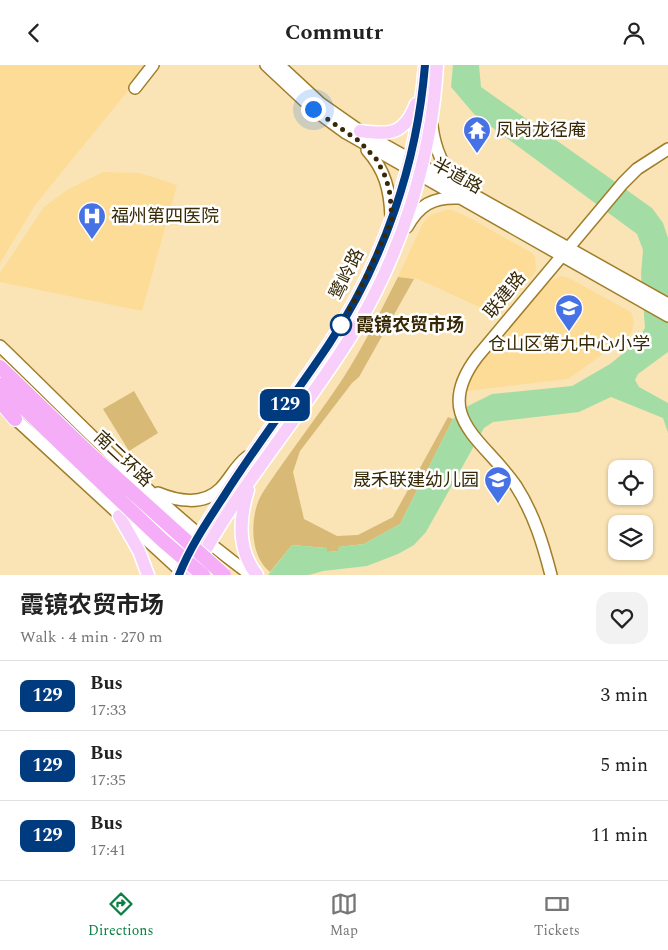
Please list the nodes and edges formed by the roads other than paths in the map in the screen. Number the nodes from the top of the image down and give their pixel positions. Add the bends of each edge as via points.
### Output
1 (153, 65) edge
2 (266, 65) edge
3 (279, 65) edge
4 (425, 65) edge
5 (437, 65) edge
6 (423, 86) junction
7 (135, 88) dead end
8 (430, 117) junction
9 (360, 136) junction
10 (668, 149) edge
11 (414, 167) junction
12 (457, 186) junction
13 (460, 198) junction
14 (392, 219) junction
15 (397, 247) junction
16 (564, 251) junction
17 (668, 304) edge
18 (668, 316) edge
19 (0, 346) edge
20 (0, 367) edge
21 (0, 385) edge
22 (0, 401) edge
23 (0, 405) edge
24 (15, 419) junction
25 (251, 454) junction
26 (86, 458) junction
27 (253, 475) junction
28 (151, 490) junction
29 (119, 516) junction
30 (200, 534) junction
31 (211, 543) junction
32 (184, 574) edge
33 (148, 575) edge
34 (203, 575) edge
35 (224, 575) edge
36 (251, 575) edge
37 (257, 575) edge
38 (551, 575) edge

1 - 7 main road
2 - 9 main road, 半道路 via 313,109
3 - 9 main road, 半道路
4 - 6 main road, 鹭岭路
5 - 8 main road, 鹭岭路
6 - 9 main road via 411,117 399,129
6 - 11 main road, 鹭岭路
8 - 11 main road, 鹭岭路
8 - 12 main road via 436,149
9 - 11 main road, 半道路
9 - 14 main road via 386,178
10 - 16 main road, 联建路 via 622,183
11 - 12 main road, 半道路
11 - 13 main road, 半道路
11 - 14 main road, 鹭岭路
11 - 15 main road, 鹭岭路
12 - 16 main road, 半道路
13 - 15 main road via 437,199 424,205 412,218
13 - 16 main road, 半道路
14 - 25 main road, 鹭岭路 via 345,318
15 - 27 main road, 鹭岭路 via 350,337
16 - 17 main road, 半道路
16 - 18 main road, 半道路
16 - 38 main road, 联建路 via 467,370 459,388 460,412 468,430 520,493 538,528
19 - 28 main road
20 - 26 highway, 南二环路
21 - 26 highway, 南二环路
22 - 24 highway
23 - 24 main road
24 - 29 main road
25 - 28 main road via 236,466 220,489 207,497 180,501
25 - 30 main road, 鹭岭路
26 - 34 highway, 南二环路, bridge via 162,540
26 - 35 highway, 南二环路, bridge
27 - 31 main road, 鹭岭路
27 - 37 main road via 243,507 241,531 247,561
28 - 30 main road
29 - 32 main road
29 - 33 main road via 139,551
30 - 31 main road
30 - 32 main road, 鹭岭路
31 - 32 main road, 鹭岭路
31 - 36 main road

